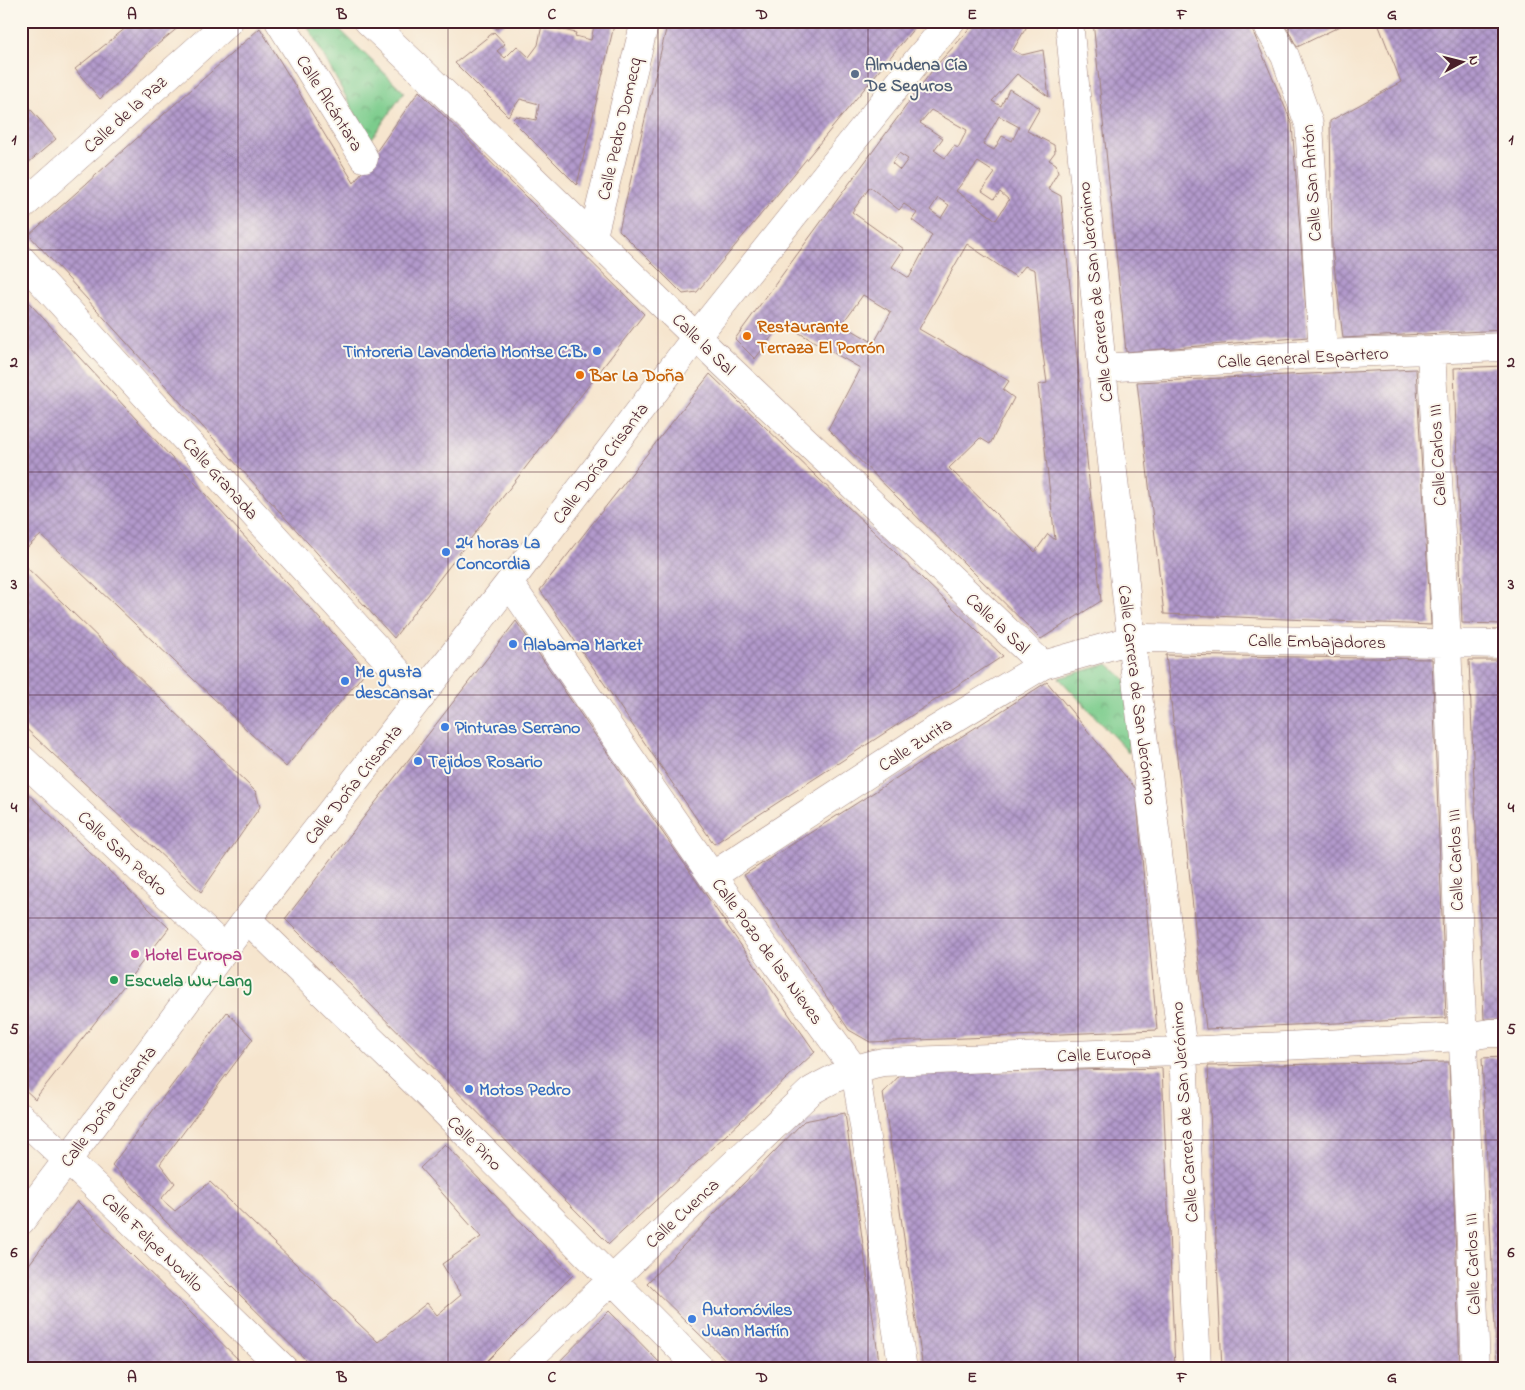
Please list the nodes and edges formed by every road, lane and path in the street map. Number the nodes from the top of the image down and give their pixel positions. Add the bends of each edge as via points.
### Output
1 (230, 21) edge
2 (280, 21) edge
3 (368, 21) edge
4 (645, 21) edge
5 (951, 21) edge
6 (1069, 21) edge
7 (1265, 21) edge
8 (364, 158) dead end
9 (21, 207) edge
10 (593, 236) junction
11 (21, 259) edge
12 (696, 337) junction
13 (1504, 347) edge
14 (1431, 351) junction
15 (1323, 354) junction
16 (1102, 368) junction
17 (509, 583) junction
18 (1130, 640) junction
19 (1447, 643) junction
20 (1504, 644) edge
21 (1043, 665) junction
22 (421, 697) junction
23 (21, 758) edge
24 (712, 876) junction
25 (247, 919) junction
26 (225, 948) junction
27 (1504, 1033) edge
28 (1462, 1037) junction
29 (1184, 1050) junction
30 (855, 1070) junction
31 (21, 1117) edge
32 (67, 1162) junction
33 (21, 1221) edge
34 (613, 1280) junction
35 (284, 1369) edge
36 (518, 1369) edge
37 (701, 1369) edge
38 (903, 1369) edge
39 (1197, 1369) edge
40 (1476, 1369) edge

1 - 9 street, Calle de la Paz
2 - 8 street, Calle Alcántara
3 - 10 street, Calle la Sal
4 - 10 street, Calle Pedro Domecq
5 - 12 street, Calle Doña Crisanta
6 - 16 street, Calle Carrera de San Jerónimo
7 - 15 street, Calle San Antón via 1285,56 1309,124
10 - 12 street, Calle la Sal
11 - 22 street, Calle Granada
12 - 17 street, Calle Doña Crisanta
12 - 21 street, Calle la Sal
13 - 14 street, Calle General Espartero
14 - 15 street, Calle General Espartero
14 - 19 street, Calle Carlos III
15 - 16 street, Calle General Espartero
16 - 18 street, Calle Carrera de San Jerónimo
17 - 22 street, Calle Doña Crisanta
17 - 24 street, Calle Pozo de las Nieves
18 - 19 street, Calle Embajadores
18 - 21 street, Calle Zurita
18 - 29 street, Calle Carrera de San Jerónimo
19 - 20 street, Calle Embajadores
19 - 28 street, Calle Carlos III
21 - 24 street, Calle Zurita via 927,735
22 - 25 street, Calle Doña Crisanta
23 - 26 street, Calle San Pedro
24 - 30 street, Calle Pozo de las Nieves
25 - 26 street, Calle Doña Crisanta
25 - 34 street, Calle Pino
26 - 32 street, Calle Doña Crisanta
27 - 28 street, Calle Europa
28 - 29 street, Calle Europa
28 - 40 street, Calle Carlos III
29 - 30 street, Calle Europa via 883,1062
29 - 39 street, Calle Carrera de San Jerónimo
30 - 34 street, Calle Cuenca via 811,1091
30 - 38 street, Calle Pozo de las Nieves
31 - 32 street, Calle Felipe Novillo
32 - 33 street, Calle Doña Crisanta
32 - 35 street, Calle Felipe Novillo
34 - 36 street, Calle Cuenca
34 - 37 street, Calle Pino

